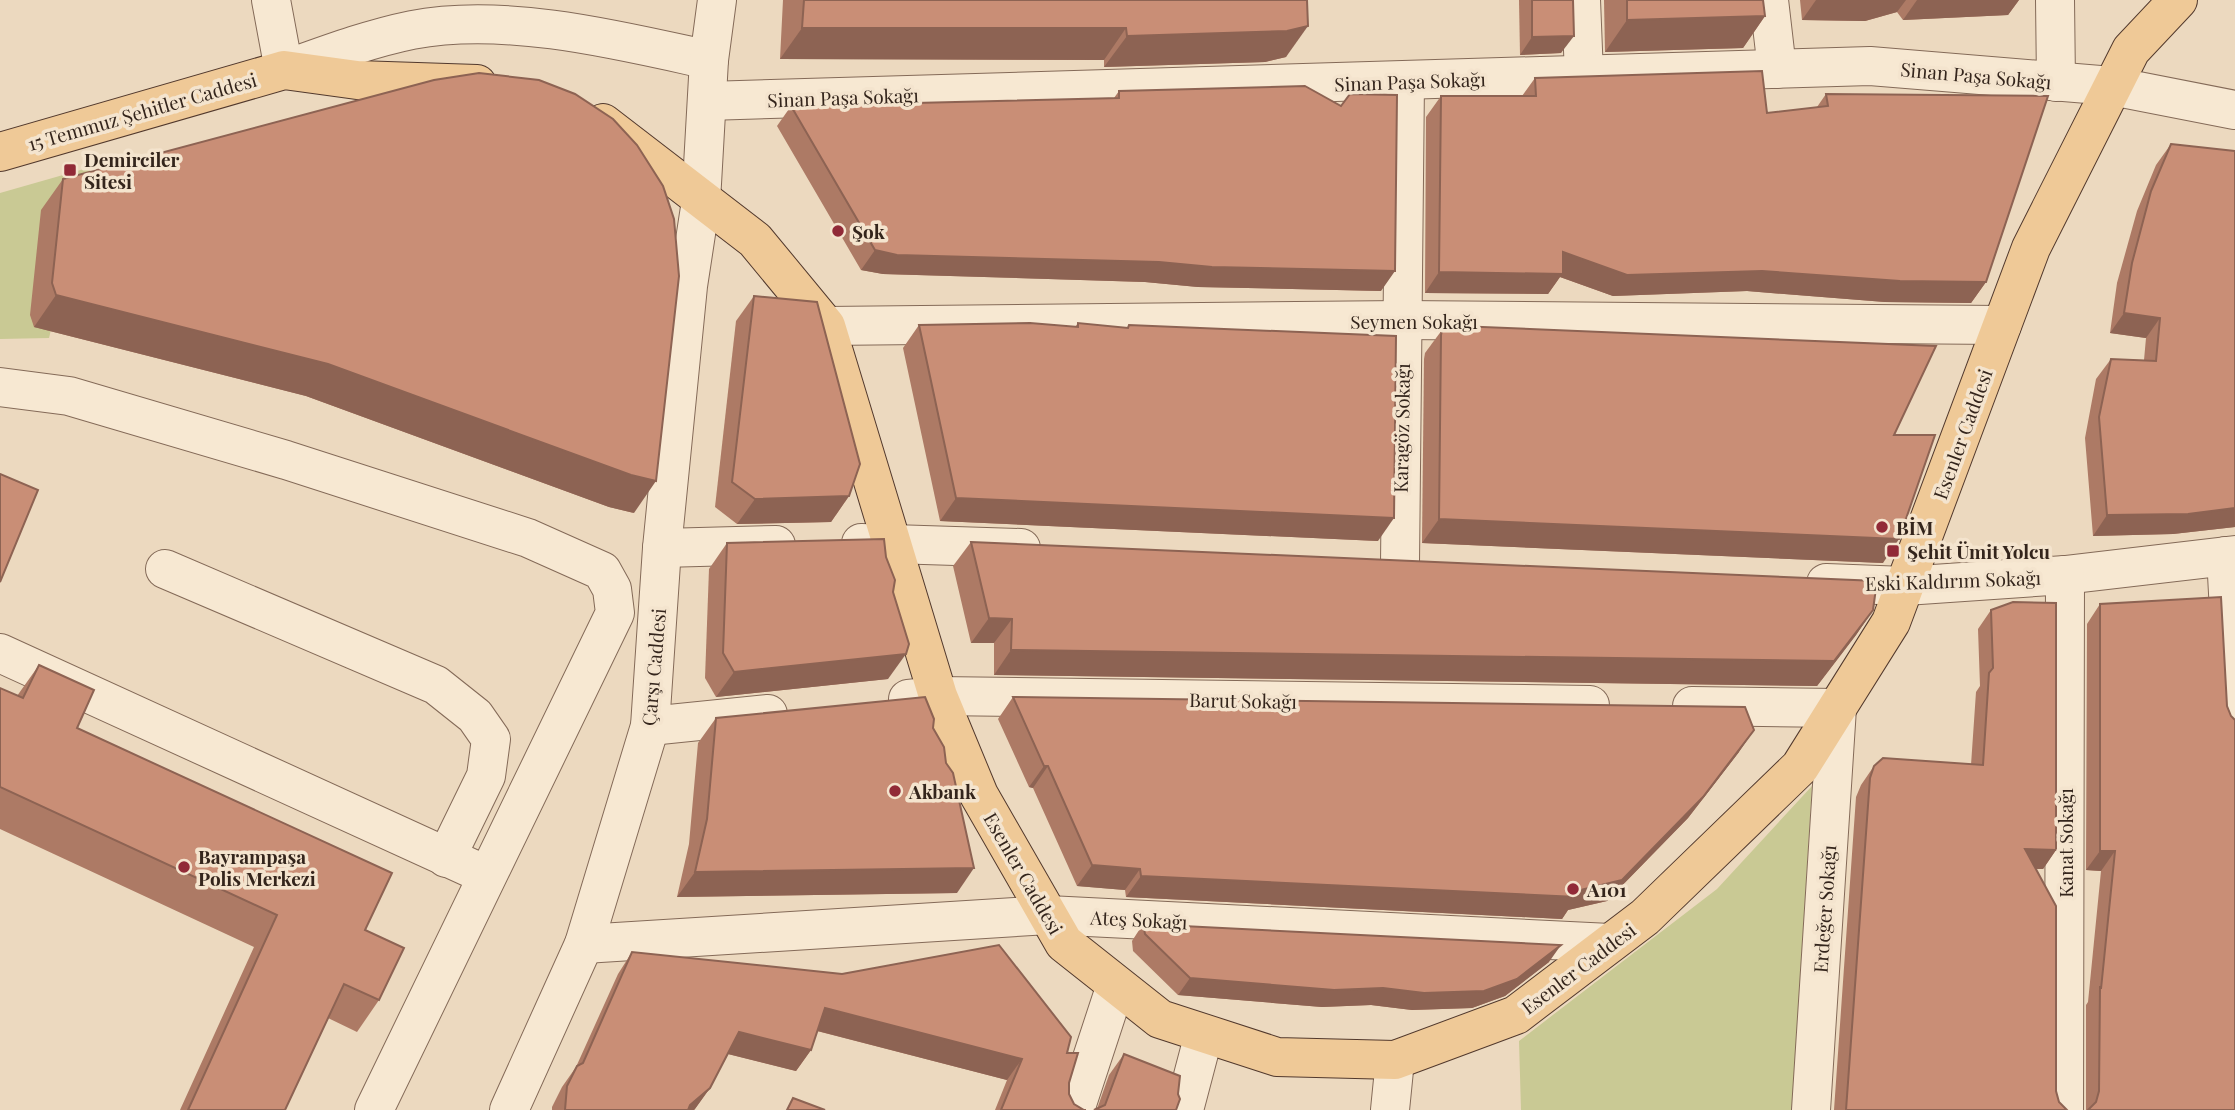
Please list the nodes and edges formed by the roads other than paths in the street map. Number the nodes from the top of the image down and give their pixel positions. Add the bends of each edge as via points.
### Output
1 (271, 0) edge
2 (717, 0) edge
3 (1581, 0) edge
4 (1769, 0) edge
5 (2055, 0) edge
6 (2178, 0) edge
7 (709, 60) junction
8 (1777, 69) junction
9 (284, 70) junction
10 (1584, 75) junction
11 (1405, 81) junction
12 (2056, 82) junction
13 (2112, 86) junction
14 (512, 88) edge
15 (707, 101) junction
16 (574, 107) edge
17 (2235, 110) edge
18 (0, 152) edge
19 (701, 201) junction
20 (1402, 320) junction
21 (2002, 325) junction
22 (826, 327) junction
23 (0, 387) edge
24 (894, 542) junction
25 (662, 548) junction
26 (1058, 549) edge
27 (2231, 556) edge
28 (1359, 562) edge
29 (1400, 564) junction
30 (1441, 566) edge
31 (165, 569) dead end
32 (2066, 575) junction
33 (1796, 581) edge
34 (1905, 586) junction
35 (0, 653) edge
36 (938, 696) junction
37 (869, 703) edge
38 (1837, 708) junction
39 (801, 710) edge
40 (2235, 723) edge
41 (650, 726) junction
42 (446, 858) junction
43 (486, 874) junction
44 (1048, 915) junction
45 (1610, 943) junction
46 (584, 944) junction
47 (1116, 985) junction
48 (1204, 1034) junction
49 (1395, 1060) junction
50 (374, 1110) edge
51 (509, 1110) edge
52 (1075, 1110) edge
53 (1184, 1110) edge
54 (1390, 1110) edge
55 (1811, 1110) edge
56 (2064, 1110) edge

1 - 9 street
2 - 7 street, Çarşı Caddesi
3 - 10 street
4 - 8 street
5 - 12 street
6 - 13 main road, Esenler Caddesi via 2131,50
7 - 9 street via 608,37 457,26 414,30
7 - 15 street, Çarşı Caddesi
8 - 10 street, Sinan Paşa Sokağı
8 - 12 street, Sinan Paşa Sokağı via 1870,66
9 - 14 main road via 357,80
9 - 18 main road, 15 Temmuz Şehitler Caddesi
10 - 11 street, Sinan Paşa Sokağı
11 - 15 street, Sinan Paşa Sokağı
11 - 20 street, Karagöz Sokağı
12 - 13 street, Sinan Paşa Sokağı
13 - 17 street, Sinan Paşa Sokağı
13 - 21 main road, Esenler Caddesi via 2031,248
15 - 19 street, Çarşı Caddesi
16 - 19 main road, Esenler Caddesi via 628,141
19 - 22 main road, Esenler Caddesi via 755,240
19 - 25 street, Çarşı Caddesi
20 - 21 street, Seymen Sokağı
20 - 22 street, Seymen Sokağı
20 - 29 street, Karagöz Sokağı
21 - 34 main road, Esenler Caddesi
22 - 24 main road, Esenler Caddesi
23 - 43 street via 69,396 286,460 528,538 602,571 612,589 615,613
24 - 25 street
24 - 26 street
24 - 36 main road, Esenler Caddesi
25 - 41 street, Çarşı Caddesi
27 - 32 street, Eski Kaldırım Sokağı
27 - 40 street
28 - 29 street
29 - 30 street
31 - 42 street via 436,685 475,716 491,739 486,776
32 - 34 street, Eski Kaldırım Sokağı
32 - 56 street, Kanat Sokağı
33 - 34 street, Eski Kaldırım Sokağı
34 - 38 main road, Esenler Caddesi via 1891,622
35 - 42 street
36 - 37 street, Barut Sokağı
36 - 38 street, Barut Sokağı
36 - 44 main road, Esenler Caddesi via 979,795
38 - 45 main road, Esenler Caddesi via 1800,767 1645,917
38 - 55 street, Erdeğer Sokağı
39 - 41 street
41 - 46 street, Çarşı Caddesi
42 - 43 street
43 - 50 street
44 - 45 street, Ateş Sokağı
44 - 46 street, Ateş Sokağı
44 - 47 main road, Esenler Caddesi via 1064,943
45 - 49 main road, Esenler Caddesi via 1516,1015
46 - 51 street, Çarşı Caddesi
47 - 48 main road, Esenler Caddesi via 1160,1020
47 - 52 street
48 - 49 main road, Esenler Caddesi via 1277,1057
48 - 53 street
49 - 54 street

